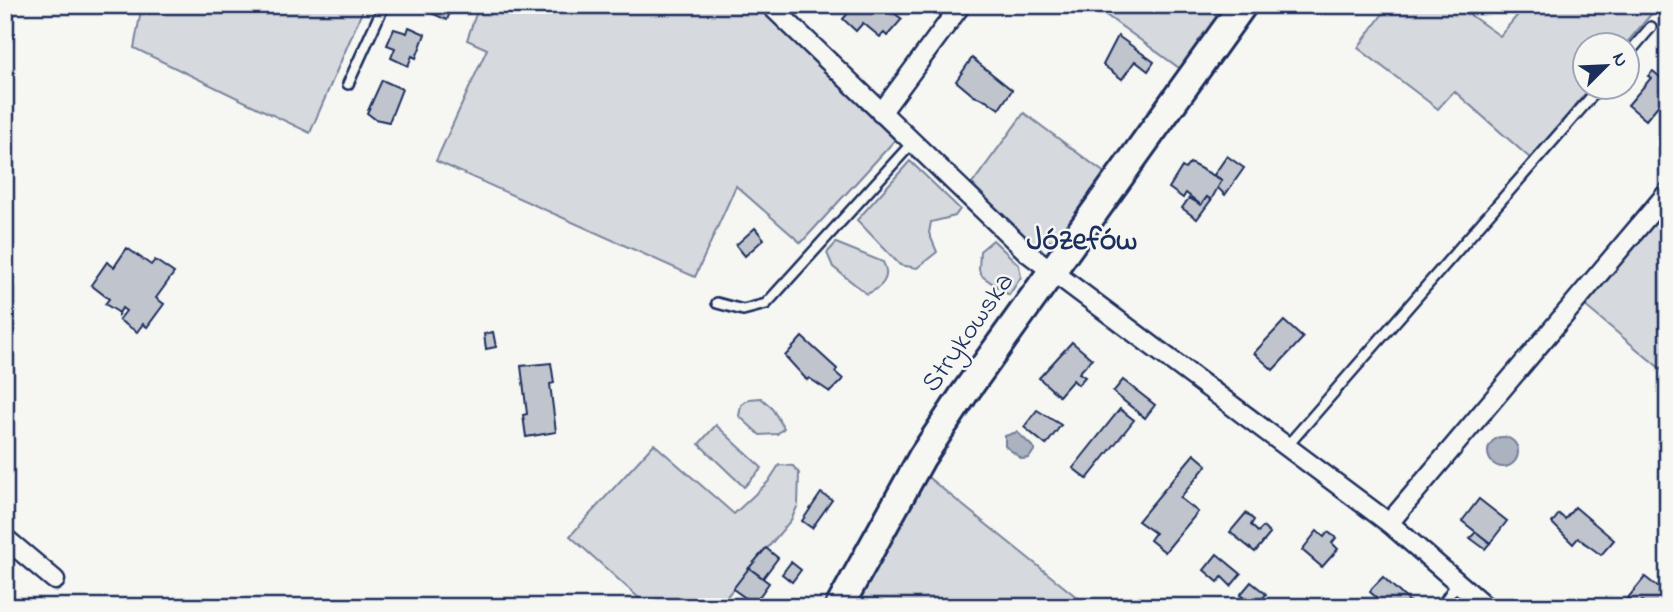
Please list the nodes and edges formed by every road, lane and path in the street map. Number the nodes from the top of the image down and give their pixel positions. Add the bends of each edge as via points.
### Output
1 (384, 5) edge
2 (770, 5) edge
3 (961, 5) edge
4 (1242, 5) edge
5 (1651, 27) dead end
6 (1642, 38) edge
7 (348, 84) dead end
8 (1587, 102) edge
9 (881, 113) junction
10 (913, 142) junction
11 (1668, 192) edge
12 (1051, 269) junction
13 (717, 303) dead end
14 (1287, 446) junction
15 (1389, 523) junction
16 (5, 538) edge
17 (55, 580) dead end
18 (1457, 583) junction
19 (839, 607) edge
20 (1441, 607) edge
21 (1486, 607) edge

1 - 7 lane
2 - 9 street
3 - 9 street
4 - 12 street, Strykowska
5 - 6 lane
8 - 14 lane
9 - 10 street
10 - 12 street via 996,224
10 - 13 lane via 766,304 743,310
11 - 15 street
12 - 14 street
12 - 19 street, Strykowska via 922,457
14 - 15 street
15 - 18 street
16 - 17 street
18 - 20 lane
18 - 21 street

